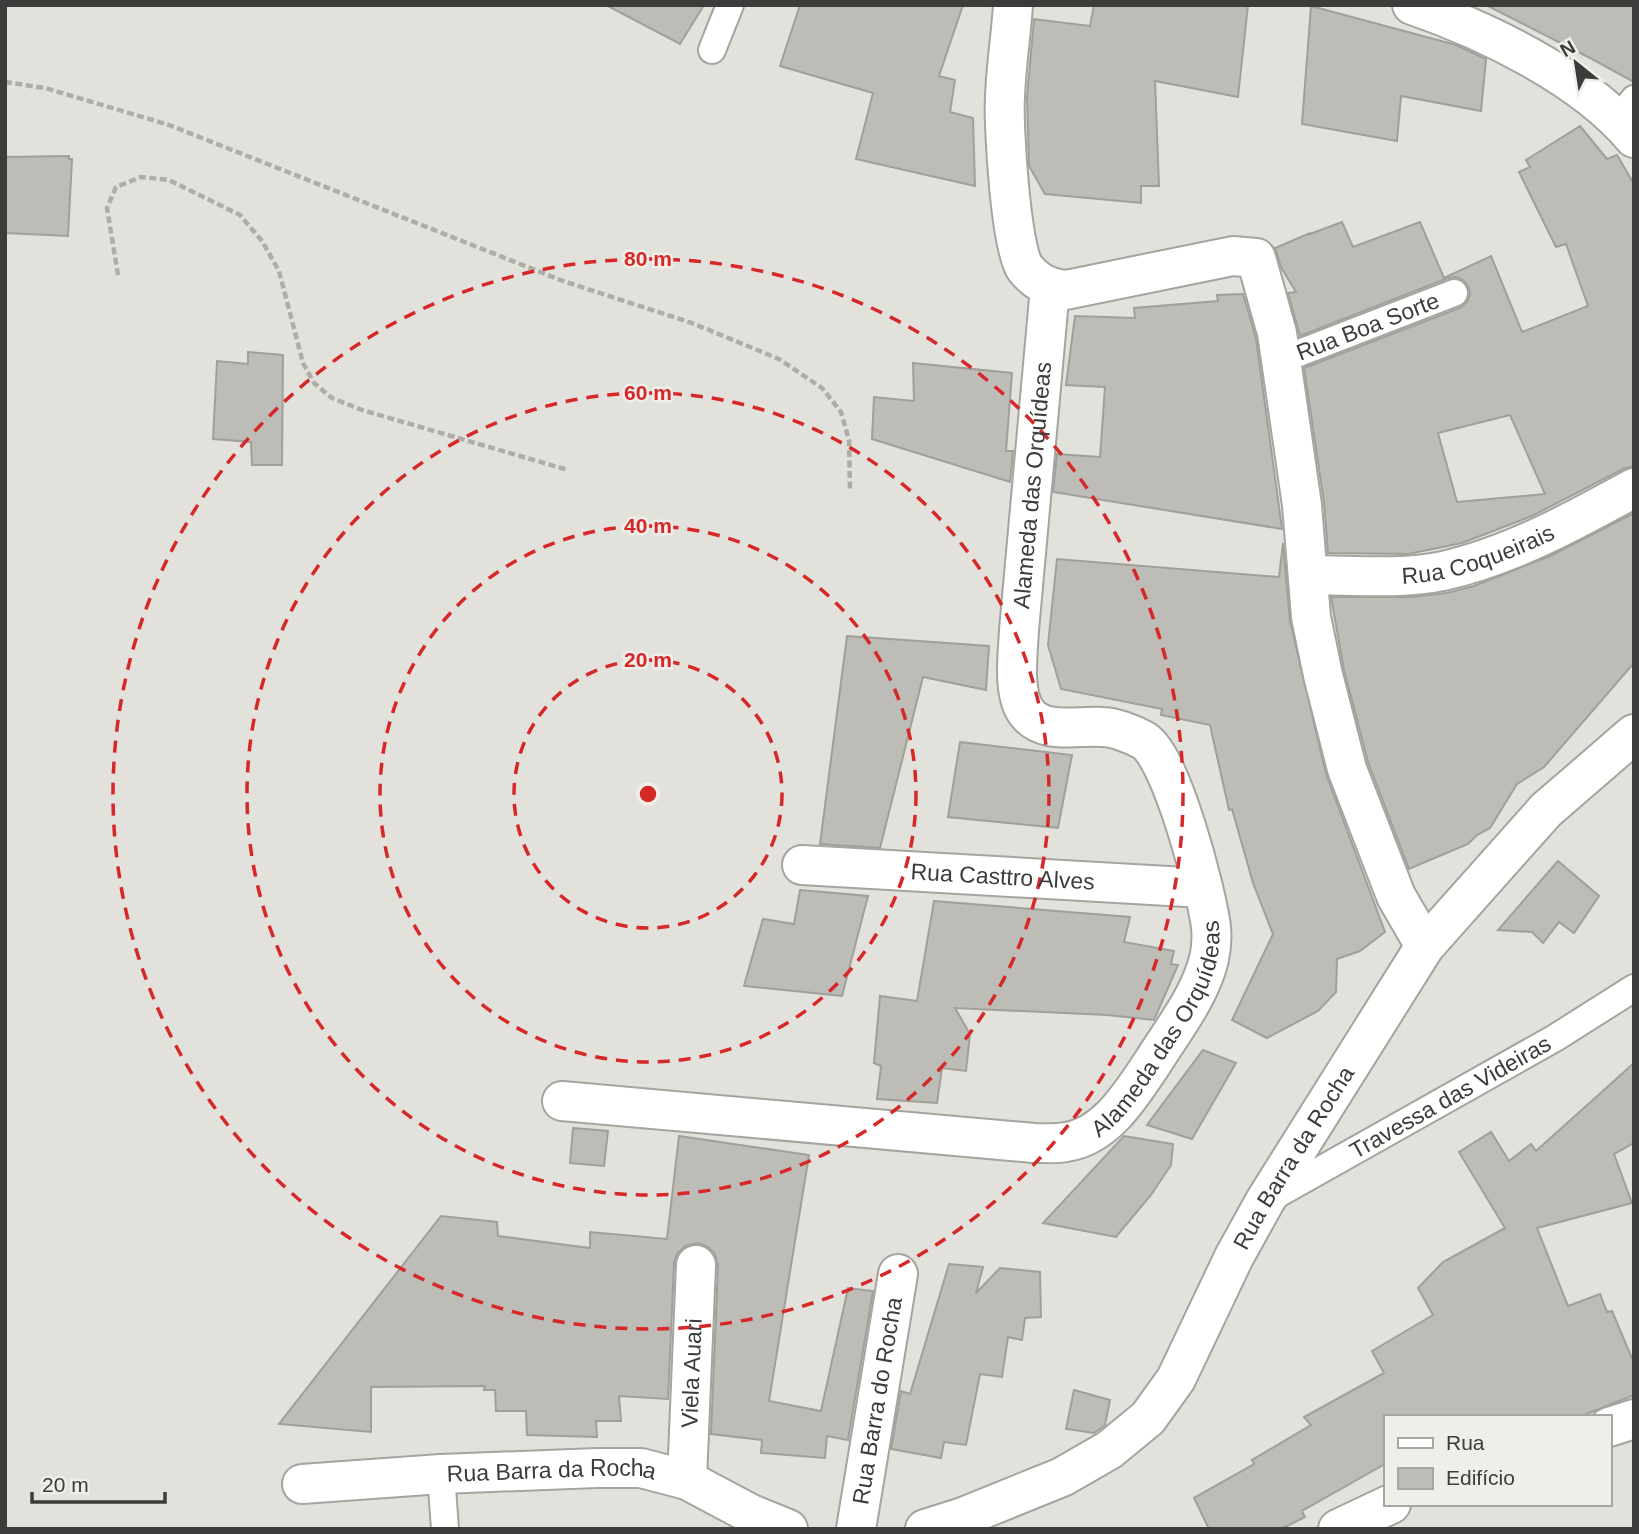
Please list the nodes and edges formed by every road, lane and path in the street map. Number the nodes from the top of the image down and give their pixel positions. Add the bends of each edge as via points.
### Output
1 (730, 5) edge
2 (1013, 5) edge
3 (1412, 5) edge
4 (712, 50) dead end
5 (5, 82) edge
6 (1629, 118) edge
7 (118, 275) dead end
8 (1050, 288) junction
9 (1454, 293) dead end
10 (1281, 360) junction
11 (568, 470) dead end
12 (1634, 488) edge
13 (850, 490) dead end
14 (1309, 575) junction
15 (1634, 734) edge
16 (802, 865) dead end
17 (1203, 888) junction
18 (1424, 946) junction
19 (1634, 988) edge
20 (562, 1101) dead end
21 (1265, 1201) junction
22 (696, 1265) dead end
23 (898, 1274) dead end
24 (1634, 1419) edge
25 (1611, 1426) edge
26 (441, 1474) junction
27 (687, 1480) junction
28 (302, 1484) dead end
29 (1387, 1506) edge
30 (445, 1529) edge
31 (788, 1529) edge
32 (856, 1529) edge
33 (925, 1529) edge
34 (1338, 1529) edge

1 - 4 lane
2 - 8 street via 1004,99 1012,224 1023,266
3 - 6 street via 1523,55
5 - 13 path via 45,88 169,125 563,281 692,323 779,359 822,388 841,412 849,440
7 - 11 path via 107,208 116,187 141,177 169,180 240,215 262,241 278,271 303,363 314,383 332,398
8 - 10 street via 1066,290 1233,256 1256,258
8 - 17 street, Alameda das Orquídeas via 1019,630 1020,693 1026,712 1039,724 1105,726 1145,740 1165,771
9 - 10 lane, Rua Boa Sorte
10 - 14 street
12 - 14 street, Rua Coqueirais via 1573,521 1492,556 1443,571
14 - 18 street via 1311,617 1344,762 1396,896
15 - 18 street, Rua Barra da Rocha via 1546,810
16 - 17 street, Rua Casttro Alves
17 - 20 street, Alameda das Orquídeas via 1211,929 1209,957 1200,982 1119,1110 1075,1140 1034,1143
18 - 21 street, Rua Barra da Rocha
19 - 21 lane, Travessa das Videiras via 1555,1038
21 - 33 street, Rua Barra da Rocha via 1176,1379 1148,1418 1109,1450 1062,1477
22 - 27 street, Viela Auari
23 - 32 street, Rua Barra do Rocha
24 - 25 street
26 - 27 street, Rua Barra da Rocha via 641,1468
26 - 28 street, Rua Barra da Rocha
26 - 30 lane
27 - 31 street, Rua Barra da Rocha
29 - 34 street

